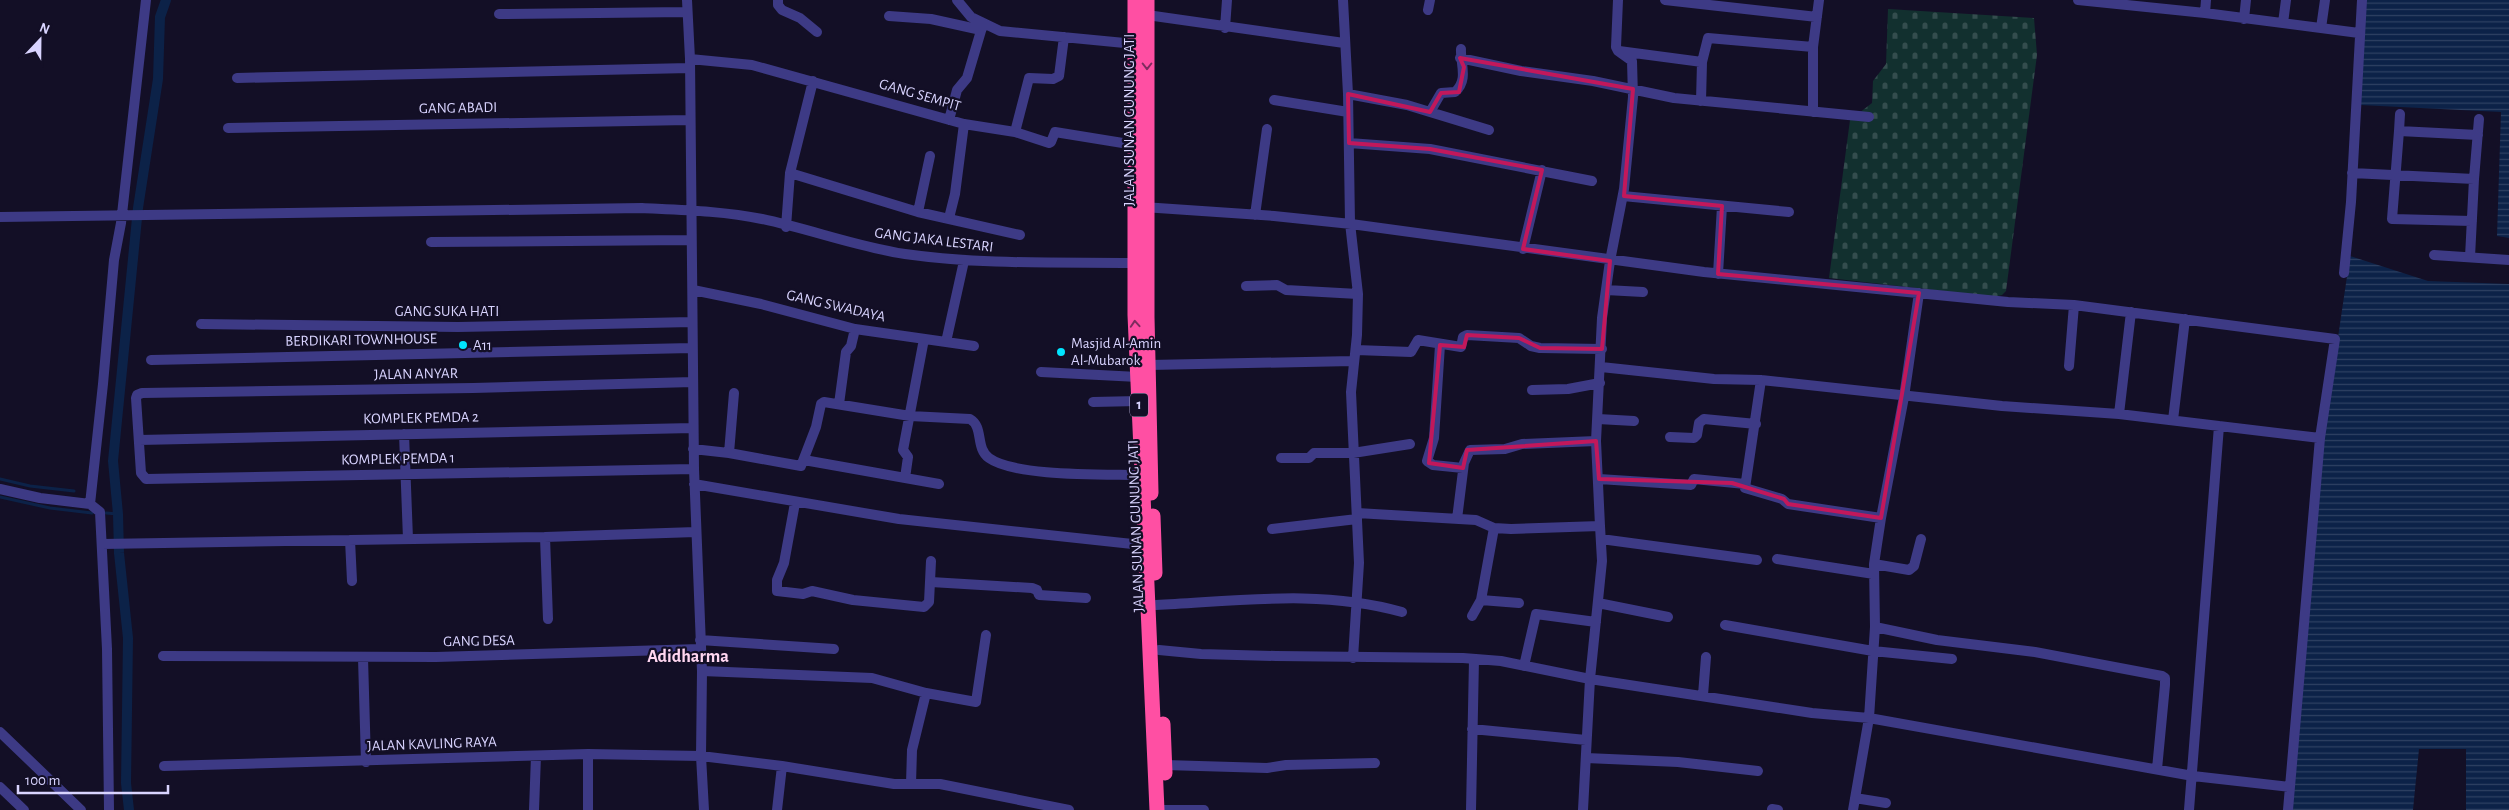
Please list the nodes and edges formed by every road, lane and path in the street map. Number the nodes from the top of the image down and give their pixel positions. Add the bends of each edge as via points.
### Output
1 (146, 0) edge
2 (687, 0) edge
3 (778, 0) edge
4 (957, 0) edge
5 (1226, 0) edge
6 (1343, 0) edge
7 (1618, 0) edge
8 (1665, 0) edge
9 (1819, 0) edge
10 (2078, 0) edge
11 (2089, 0) edge
12 (2206, 0) edge
13 (2246, 0) edge
14 (2286, 0) edge
15 (2325, 0) edge
16 (2362, 0) edge
17 (2128, 2) edge
18 (1143, 3) edge
19 (2166, 4) edge
20 (687, 12) junction
21 (2205, 13) junction
22 (499, 14) dead end
23 (889, 16) dead end
24 (1817, 17) junction
25 (2244, 19) junction
26 (2283, 23) junction
27 (982, 27) junction
28 (1225, 28) junction
29 (2321, 28) junction
30 (818, 32) dead end
31 (2359, 33) junction
32 (1139, 36) junction
33 (1064, 38) junction
34 (1344, 43) junction
35 (1813, 47) junction
36 (1618, 51) junction
37 (1702, 62) junction
38 (690, 63) junction
39 (237, 78) dead end
40 (814, 80) junction
41 (1633, 89) junction
42 (1141, 94) junction
43 (1348, 94) junction
44 (1274, 100) dead end
45 (1701, 101) junction
46 (1348, 112) junction
47 (1430, 112) junction
48 (1813, 112) junction
49 (2400, 114) dead end
50 (1869, 117) dead end
51 (2479, 118) dead end
52 (689, 120) junction
53 (949, 120) junction
54 (964, 124) junction
55 (228, 128) dead end
56 (1267, 129) dead end
57 (1489, 130) dead end
58 (1015, 132) junction
59 (2399, 132) junction
60 (2478, 135) junction
61 (1349, 142) junction
62 (1135, 146) junction
63 (930, 156) dead end
64 (1542, 170) junction
65 (790, 173) junction
66 (2352, 174) junction
67 (2396, 175) junction
68 (2474, 179) junction
69 (1592, 181) dead end
70 (1623, 196) junction
71 (1722, 206) junction
72 (1140, 207) junction
73 (691, 210) junction
74 (918, 212) junction
75 (1789, 212) dead end
76 (123, 215) junction
77 (1255, 215) junction
78 (0, 217) edge
79 (949, 218) junction
80 (2472, 221) junction
81 (1350, 224) junction
82 (786, 227) junction
83 (1020, 235) dead end
84 (691, 240) junction
85 (431, 242) dead end
86 (1523, 248) junction
87 (2434, 255) dead end
88 (2470, 258) junction
89 (2509, 260) edge
90 (964, 261) junction
91 (1610, 261) junction
92 (1141, 264) junction
93 (2344, 273) dead end
94 (1718, 274) junction
95 (1246, 286) dead end
96 (693, 290) junction
97 (1606, 290) junction
98 (1643, 292) dead end
99 (1919, 293) junction
100 (1358, 294) junction
101 (2074, 305) junction
102 (2131, 312) junction
103 (2185, 319) junction
104 (692, 322) junction
105 (201, 324) dead end
106 (855, 329) junction
107 (924, 339) junction
108 (946, 342) junction
109 (1440, 345) junction
110 (974, 346) dead end
111 (692, 348) junction
112 (1602, 349) junction
113 (1354, 355) junction
114 (151, 360) dead end
115 (1150, 364) junction
116 (2069, 366) dead end
117 (1601, 367) junction
118 (1041, 372) dead end
119 (1138, 377) junction
120 (1761, 380) junction
121 (692, 382) junction
122 (1600, 383) junction
123 (1532, 390) dead end
124 (734, 393) dead end
125 (1904, 397) junction
126 (1138, 401) junction
127 (1093, 402) dead end
128 (839, 404) junction
129 (2119, 414) junction
130 (910, 416) junction
131 (1598, 419) junction
132 (2173, 420) junction
133 (1634, 421) dead end
134 (1756, 424) junction
135 (2219, 426) junction
136 (693, 428) junction
137 (404, 434) junction
138 (1670, 436) dead end
139 (2320, 438) junction
140 (144, 439) junction
141 (1596, 441) junction
142 (1410, 444) dead end
143 (694, 449) junction
144 (1145, 450) junction
145 (729, 453) junction
146 (1353, 453) junction
147 (1281, 458) dead end
148 (804, 460) junction
149 (1463, 468) junction
150 (694, 469) junction
151 (406, 473) junction
152 (905, 478) junction
153 (1144, 479) junction
154 (1599, 479) junction
155 (694, 484) junction
156 (939, 484) dead end
157 (1745, 484) junction
158 (0, 489) edge
159 (795, 502) junction
160 (90, 504) junction
161 (1357, 516) junction
162 (1880, 518) junction
163 (1457, 519) junction
164 (1600, 526) junction
165 (1494, 528) junction
166 (1272, 529) dead end
167 (696, 532) junction
168 (545, 537) junction
169 (408, 539) junction
170 (1601, 539) junction
171 (1921, 539) dead end
172 (350, 540) junction
173 (102, 544) junction
174 (1149, 546) junction
175 (1777, 559) dead end
176 (1757, 560) dead end
177 (931, 562) dead end
178 (1874, 569) junction
179 (352, 581) dead end
180 (932, 582) junction
181 (1086, 598) dead end
182 (1480, 600) junction
183 (1357, 602) junction
184 (1598, 602) junction
185 (1519, 603) dead end
186 (1156, 605) junction
187 (1402, 612) dead end
188 (1472, 616) dead end
189 (1668, 617) dead end
190 (548, 619) dead end
191 (1596, 622) junction
192 (1726, 625) dead end
193 (1875, 627) junction
194 (986, 635) dead end
195 (700, 644) junction
196 (834, 650) dead end
197 (1159, 650) junction
198 (1873, 651) junction
199 (163, 656) dead end
200 (1706, 657) dead end
201 (363, 658) junction
202 (1353, 658) junction
203 (1474, 659) junction
204 (1952, 659) dead end
205 (1524, 666) junction
206 (702, 671) junction
207 (1590, 678) junction
208 (926, 692) junction
209 (1703, 695) junction
210 (1869, 718) junction
211 (1472, 729) junction
212 (0, 732) edge
213 (1586, 740) junction
214 (588, 754) junction
215 (536, 756) junction
216 (702, 756) junction
217 (1586, 758) junction
218 (366, 762) junction
219 (1375, 763) dead end
220 (1165, 764) junction
221 (164, 766) dead end
222 (782, 766) junction
223 (2157, 769) junction
224 (1758, 771) dead end
225 (2193, 776) junction
226 (911, 784) junction
227 (0, 787) edge
228 (2290, 788) junction
229 (1855, 798) junction
230 (1886, 803) dead end
231 (77, 809) edge
232 (24, 810) edge
233 (109, 810) edge
234 (534, 810) edge
235 (588, 810) edge
236 (704, 810) edge
237 (777, 810) edge
238 (1069, 810) edge
239 (1157, 810) edge
240 (1166, 810) edge
241 (1204, 810) edge
242 (1471, 810) edge
243 (1583, 810) edge
244 (1853, 810) edge
245 (2189, 810) edge
246 (2288, 810) edge

1 - 76 street
2 - 20 street
3 - 30 street via 782,10 800,18
4 - 27 street
5 - 28 street
6 - 34 street
7 - 36 street via 1615,42
8 - 24 street
9 - 24 street
10 - 11 street
11 - 17 street
12 - 21 street
13 - 25 street
14 - 26 street
15 - 29 street
16 - 31 street
17 - 19 street
18 - 28 street
18 - 32 highway, 1
19 - 21 street
20 - 22 street
20 - 38 street
21 - 25 street
23 - 27 street
24 - 35 street
25 - 26 street
26 - 29 street
27 - 33 street via 1000,32
27 - 53 street via 967,78 958,90
28 - 34 street
29 - 31 street
31 - 66 street
32 - 33 street
32 - 42 highway, 1
33 - 58 street via 1059,76 1054,79 1029,78
34 - 43 street
35 - 37 street via 1711,37 1706,41
35 - 48 street
36 - 37 street
36 - 41 street via 1632,61
37 - 45 street
38 - 39 street, GANG SEMPIT
38 - 40 street, GANG SEMPIT via 739,63
38 - 52 street
40 - 53 street, GANG SEMPIT
40 - 65 street
41 - 45 street
41 - 47 street via 1530,73 1460,53 1464,68 1460,86 1456,92 1441,93
41 - 70 street
42 - 62 highway, 1
42 - 72 highway, JALAN SUNAN GUNUNG JATI / 1
43 - 46 street
43 - 47 street via 1379,98
44 - 46 street
45 - 48 street
46 - 61 street
47 - 57 street
48 - 50 street
49 - 59 street
51 - 60 street
52 - 55 street, GANG ABADI
52 - 73 street
53 - 54 street, GANG SEMPIT
54 - 58 street, GANG SEMPIT
54 - 79 street
56 - 77 street
58 - 62 street, GANG SEMPIT via 1048,143 1055,132
59 - 60 street
59 - 67 street
60 - 68 street
61 - 64 street via 1430,149
61 - 81 street
62 - 72 highway, 1
63 - 74 street
64 - 69 street
64 - 86 street
65 - 74 street
65 - 82 street
66 - 67 street
66 - 93 street
67 - 68 street
67 - 80 street via 2392,219
68 - 80 street
70 - 71 street
70 - 91 street
71 - 75 street
71 - 94 street
72 - 77 street
72 - 92 highway, 1
73 - 76 street, GANG JAKA LESTARI
73 - 82 street, GANG JAKA LESTARI via 741,215
73 - 84 street
74 - 79 street
76 - 78 street, GANG JAKA LESTARI
76 - 160 street via 112,269
77 - 81 street
79 - 83 street
80 - 88 street
81 - 86 street
81 - 100 street
82 - 90 street, GANG JAKA LESTARI via 883,250
84 - 85 street
84 - 96 street
86 - 91 street
87 - 88 street
88 - 89 street
90 - 92 street, GANG JAKA LESTARI
90 - 108 street
91 - 94 street
91 - 97 street
92 - 115 highway, JALAN SUNAN GUNUNG JATI / 1
119 -> 92 highway, 1
94 - 99 street
95 - 100 street via 1277,285 1286,290
96 - 104 street
96 - 106 street, GANG SWADAYA
97 - 98 street
97 - 112 street
99 - 101 street
99 - 125 street
100 - 113 street
101 - 102 street
101 - 116 street
102 - 103 street
102 - 129 street
103 - 132 street
103 - 139 street via 2335,339
104 - 105 street, GANG SUKA HATI via 458,327
104 - 111 street
106 - 107 street, GANG SWADAYA
106 - 128 street via 852,346 846,352
107 - 108 street, GANG SWADAYA
107 - 130 street
108 - 110 street, GANG SWADAYA
109 - 112 street via 1461,347 1463,337 1467,335 1519,338 1540,348
109 - 113 street via 1418,340 1411,352
109 - 149 street via 1434,438 1427,461 1433,465
111 - 114 street, BERDIKARI TOWNHOUSE
111 - 121 street
112 - 117 street
113 - 115 street
113 - 146 street via 1351,392
115 - 144 highway, JALAN SUNAN GUNUNG JATI / 1
117 - 120 street
117 - 122 street
118 - 119 street
119 - 126 highway, 1
120 - 125 street
120 - 134 street
121 - 136 street
121 - 140 street, JALAN ANYAR via 139,394 136,398
122 - 123 street via 1568,389
122 - 131 street
124 - 145 street
125 - 129 street
125 - 162 street
126 - 127 street
126 - 144 highway, 1
128 - 130 street
128 - 148 street via 821,404
129 - 132 street
130 - 152 street via 903,450 908,457
130 - 153 street via 970,418 977,424 980,447 987,457 1018,469
131 - 133 street
131 - 141 street
132 - 135 street
134 - 138 street via 1704,419 1699,423 1698,435 1694,438
134 - 157 street
135 - 139 street
135 - 225 street
136 - 137 street, KOMPLEK PEMDA 2
136 - 143 street
137 - 140 street, KOMPLEK PEMDA 2
137 - 151 street
139 - 228 street
140 - 151 street, KOMPLEK PEMDA 1 via 141,473 146,479
141 - 149 street via 1470,450
141 - 154 street
142 - 146 street
143 - 145 street
143 - 150 street
144 - 153 highway, 1
145 - 148 street via 798,467
146 - 147 street via 1314,452 1309,458
146 - 161 street
148 - 152 street
149 - 163 street
150 - 151 street, KOMPLEK PEMDA 1
150 - 155 street
151 - 169 street
152 - 156 street
153 - 174 highway, 1
154 - 157 street via 1691,485 1694,479
154 - 164 street
155 - 159 street
155 - 167 street
157 - 162 street via 1748,490 1782,499 1788,504
158 - 160 street
159 - 174 street via 975,529
159 - 180 street via 784,563 775,588 777,591 803,594 812,591 853,600 924,607 929,602
160 - 173 street via 100,512
161 - 163 street
161 - 166 street
161 - 183 street
162 - 178 street
163 - 165 street via 1476,520
164 - 165 street
164 - 170 street
165 - 182 street
167 - 168 street
167 - 195 street
168 - 169 street
168 - 190 street
169 - 172 street
170 - 176 street
170 - 184 street
171 - 178 street via 1914,566 1909,570
172 - 173 street
172 - 179 street
173 - 233 street via 108,649
174 - 186 highway, JALAN SUNAN GUNUNG JATI / 1
174 - 239 highway, 1
175 - 178 street
177 - 180 street
178 - 193 street
180 - 181 street via 1032,588 1039,595
182 - 185 street
182 - 188 street
183 - 186 street via 1273,598
183 - 187 street
183 - 202 street
184 - 189 street
184 - 191 street
186 - 197 highway, JALAN SUNAN GUNUNG JATI / 1
191 - 205 street via 1536,614
191 - 207 street
192 - 198 street
193 - 198 street
193 - 223 street via 2162,676 2165,685
194 - 208 street via 976,702
195 - 196 street, GANG DESA
195 - 201 street, GANG DESA
195 - 206 street
197 - 202 street
197 - 220 highway, JALAN SUNAN GUNUNG JATI / 1
198 - 204 street
198 - 210 street
199 - 201 street, GANG DESA
200 - 209 street
201 - 218 street
202 - 203 street
203 - 205 street
203 - 211 street
205 - 207 street
206 - 208 street via 872,678
206 - 216 street
207 - 209 street
207 - 213 street
208 - 226 street via 912,750
209 - 210 street via 1812,713
210 - 223 street
210 - 229 street
211 - 213 street
211 - 242 street
212 - 231 street
213 - 217 street
214 - 215 street, JALAN KAVLING RAYA
214 - 216 street, JALAN KAVLING RAYA
214 - 235 street
215 - 218 street, JALAN KAVLING RAYA
215 - 234 street
216 - 222 street, JALAN KAVLING RAYA
216 - 236 street
217 - 224 street via 1678,762
217 - 243 street
218 - 221 street, JALAN KAVLING RAYA
219 - 220 street via 1267,768
220 - 240 highway, JALAN SUNAN GUNUNG JATI / 1
222 - 226 street, JALAN KAVLING RAYA
222 - 237 street
223 - 225 street
225 - 228 street
225 - 245 street
226 - 238 street, JALAN KAVLING RAYA via 940,784
227 - 232 street
228 - 246 street
229 - 230 street
229 - 244 street
240 - 241 street

